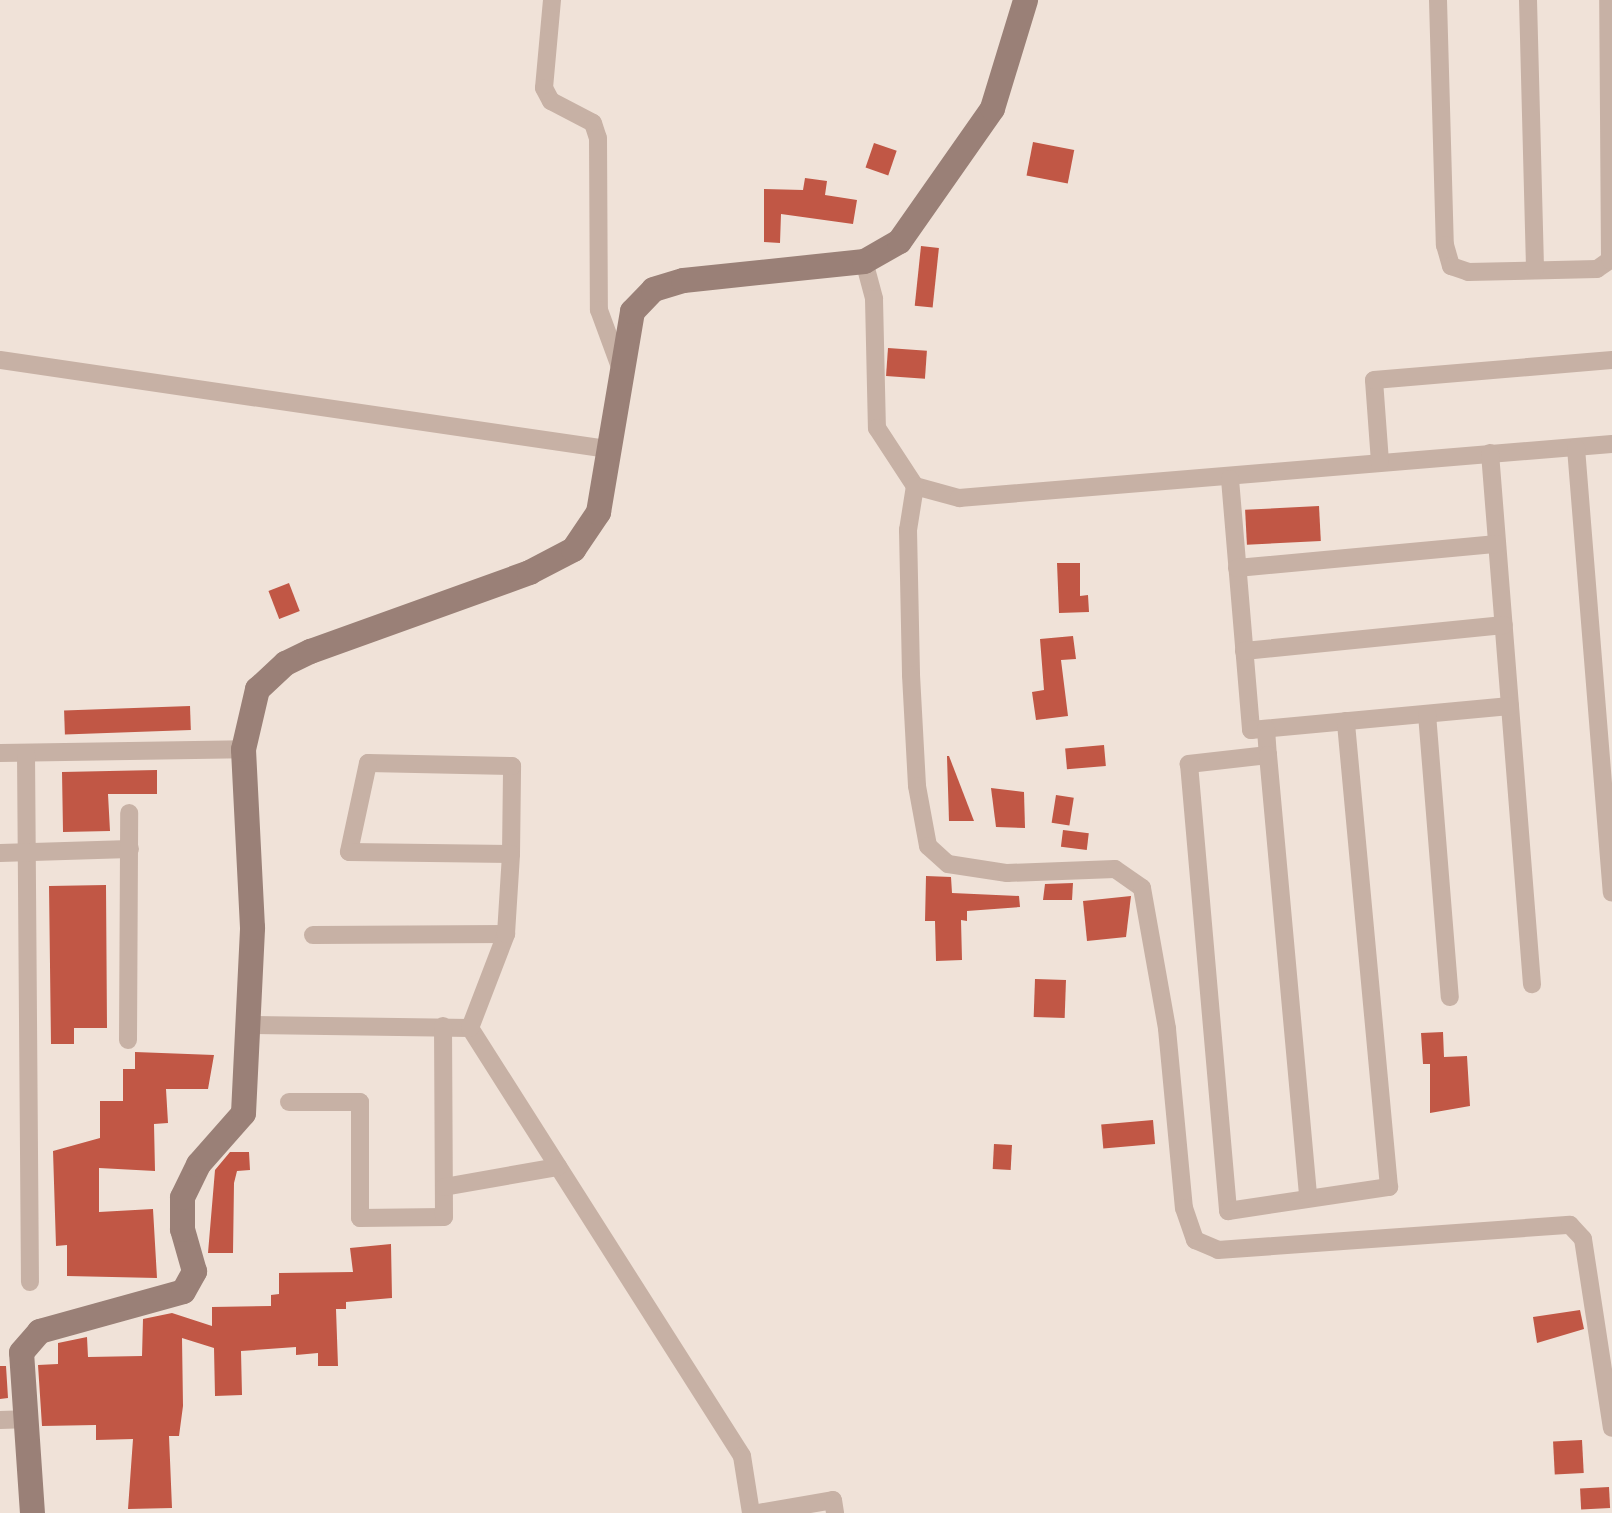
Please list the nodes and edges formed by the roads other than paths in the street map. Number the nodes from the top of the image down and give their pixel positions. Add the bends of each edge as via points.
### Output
1 (552, 0) edge
2 (1024, 0) edge
3 (1438, 0) edge
4 (1528, 0) edge
5 (1608, 0) edge
6 (864, 261) junction
7 (1535, 269) junction
8 (0, 360) edge
9 (1612, 360) edge
10 (620, 369) junction
11 (1612, 444) edge
12 (1576, 448) junction
13 (607, 449) junction
14 (1490, 452) junction
15 (1380, 462) junction
16 (1230, 480) junction
17 (915, 486) junction
18 (1497, 544) junction
19 (1237, 568) junction
20 (1504, 624) junction
21 (1244, 651) junction
22 (1510, 706) junction
23 (1426, 714) junction
24 (1346, 721) junction
25 (1266, 728) junction
26 (242, 749) junction
27 (0, 753) edge
28 (26, 753) junction
29 (1268, 756) junction
30 (129, 813) dead end
31 (130, 849) junction
32 (0, 852) edge
33 (26, 852) junction
34 (511, 854) junction
35 (1612, 893) edge
36 (506, 934) junction
37 (313, 935) dead end
38 (1532, 984) dead end
39 (1450, 997) dead end
40 (252, 1025) junction
41 (442, 1026) junction
42 (470, 1028) junction
43 (128, 1040) dead end
44 (289, 1102) dead end
45 (558, 1167) junction
46 (444, 1187) junction
47 (1308, 1196) junction
48 (30, 1282) dead end
49 (12, 1419) edge
50 (1612, 1428) edge
51 (32, 1513) edge
52 (755, 1513) edge
53 (835, 1513) edge

1 - 10 street via 544,88 551,101 583,114 598,138 599,310
2 - 6 street via 992,108 899,241
3 - 7 street via 1448,261 1468,272
4 - 7 street
5 - 7 street via 1610,260 1597,269
6 - 10 street via 653,289 626,324
6 - 17 street via 874,298 877,428
8 - 13 street
9 - 15 street via 1374,380
10 - 13 street
11 - 12 street
12 - 14 street
12 - 35 street
13 - 26 street via 598,512 574,548 529,572 310,651 268,676 250,706
14 - 15 street
14 - 18 street
15 - 16 street
16 - 17 street via 959,498
16 - 19 street
17 - 50 street via 908,530 911,676 916,786 928,846 948,864 1007,873 1115,870 1142,888 1167,1028 1184,1208 1194,1240 1218,1250 1570,1226 1583,1239
18 - 19 street
18 - 20 street
19 - 21 street
20 - 21 street
20 - 22 street
21 - 25 street via 1251,730
22 - 23 street
22 - 38 street
23 - 24 street
23 - 39 street
24 - 25 street
24 - 47 street via 1389,1187
25 - 29 street
26 - 28 street
26 - 40 street
27 - 28 street
28 - 33 street
29 - 47 street
29 - 47 street via 1189,764 1228,1212 1298,1204
30 - 31 street
31 - 33 street
31 - 43 street
32 - 33 street
33 - 48 street
34 - 34 street via 350,852 368,763 512,766
34 - 36 street
36 - 37 street
36 - 42 street
40 - 41 street
40 - 49 street via 243,1113 198,1164 182,1197 182,1230 194,1271 183,1291 39,1332 21,1352
41 - 42 street
41 - 46 street
42 - 45 street
44 - 46 street via 360,1102 360,1218 444,1217
45 - 46 street
45 - 52 street via 742,1456
49 - 51 street
52 - 53 street via 833,1500

